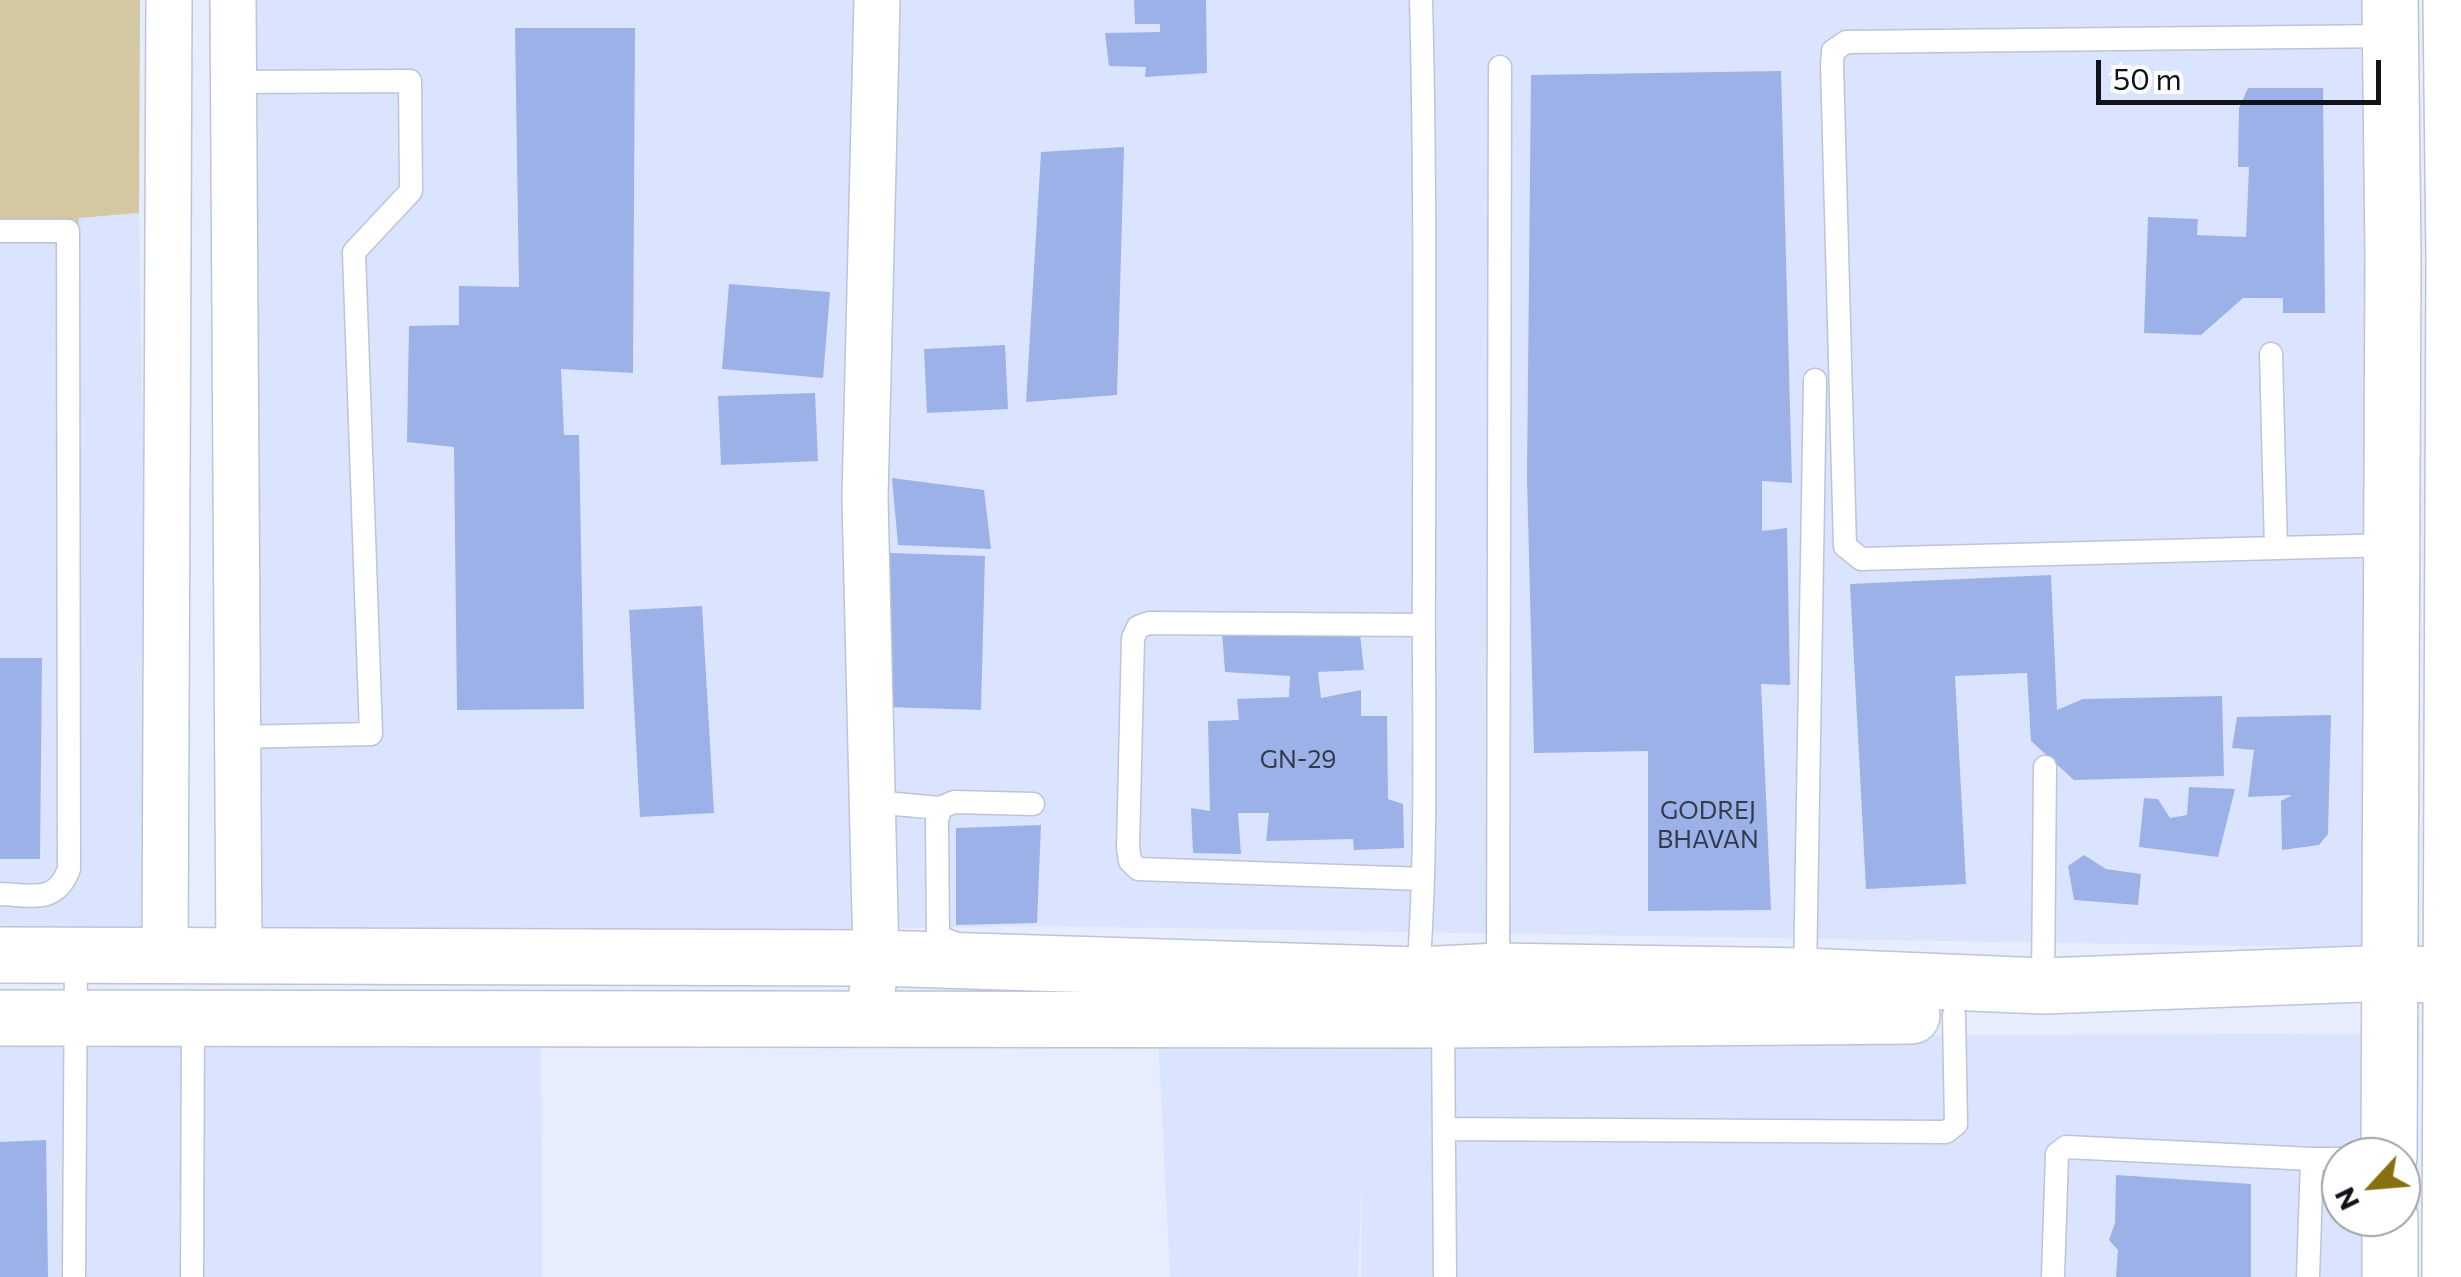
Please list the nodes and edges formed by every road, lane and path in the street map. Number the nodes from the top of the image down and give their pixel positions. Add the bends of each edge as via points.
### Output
1 (169, 0) edge
2 (233, 0) edge
3 (877, 0) edge
4 (1420, 0) edge
5 (2451, 0) edge
6 (2390, 18) edge
7 (1500, 68) dead end
8 (234, 82) junction
9 (0, 231) edge
10 (2271, 354) dead end
11 (1814, 380) dead end
12 (2392, 545) junction
13 (2276, 548) junction
14 (1424, 624) junction
15 (237, 736) junction
16 (2045, 767) dead end
17 (873, 802) junction
18 (1033, 804) dead end
19 (940, 808) junction
20 (1423, 880) junction
21 (0, 894) edge
22 (1027, 945) dead end
23 (938, 948) junction
24 (0, 956) edge
25 (76, 956) junction
26 (165, 956) junction
27 (239, 956) junction
28 (448, 956) junction
29 (876, 958) junction
30 (1498, 972) junction
31 (1805, 976) junction
32 (2043, 986) junction
33 (2390, 990) junction
34 (2450, 993) junction
35 (1430, 997) junction
36 (1954, 1015) junction
37 (450, 1017) junction
38 (0, 1018) edge
39 (868, 1018) junction
40 (75, 1019) junction
41 (193, 1020) junction
42 (2456, 1069) edge
43 (1444, 1130) junction
44 (2390, 1137) edge
45 (2312, 1159) junction
46 (2321, 1159) edge
47 (2390, 1237) edge
48 (74, 1277) edge
49 (192, 1277) edge
50 (1445, 1277) edge
51 (2053, 1277) edge
52 (2308, 1277) edge
53 (2390, 1277) edge
54 (2450, 1277) edge

1 - 26 street
2 - 8 street
3 - 17 street via 866,498
4 - 14 lane
5 - 34 main road
6 - 12 main road
6 - 13 lane via 1846,42 1832,51 1845,546 1852,555
7 - 30 lane
8 - 15 street
8 - 15 lane via 410,81 411,191 354,252 371,734
9 - 21 lane via 68,231 70,695 69,868 63,886 48,895
10 - 13 lane
11 - 31 lane
12 - 13 lane
12 - 33 main road
14 - 20 lane
14 - 20 lane via 1138,627 1128,848 1138,869
15 - 27 street
16 - 32 lane
17 - 19 lane
17 - 29 street
18 - 19 lane via 954,802
19 - 23 lane
20 - 35 lane
22 - 23 lane
23 - 29 main road
23 - 35 main road
24 - 25 main road
25 - 26 main road
25 - 40 lane
26 - 27 main road
27 - 28 main road
28 - 29 main road
28 - 37 main road
29 - 39 street
30 - 31 main road
30 - 35 main road
31 - 32 main road
32 - 33 main road
33 - 34 main road
33 - 36 main road
33 - 44 main road
34 - 42 main road
35 - 36 main road
35 - 39 main road
35 - 43 lane
36 - 43 lane via 1956,1124 1946,1132
37 - 39 main road
37 - 41 main road
38 - 40 main road
40 - 41 main road
40 - 48 lane
41 - 49 lane
42 - 54 main road
43 - 50 lane
45 - 46 lane
45 - 51 lane via 2066,1148 2057,1154
45 - 52 lane
47 - 53 main road

